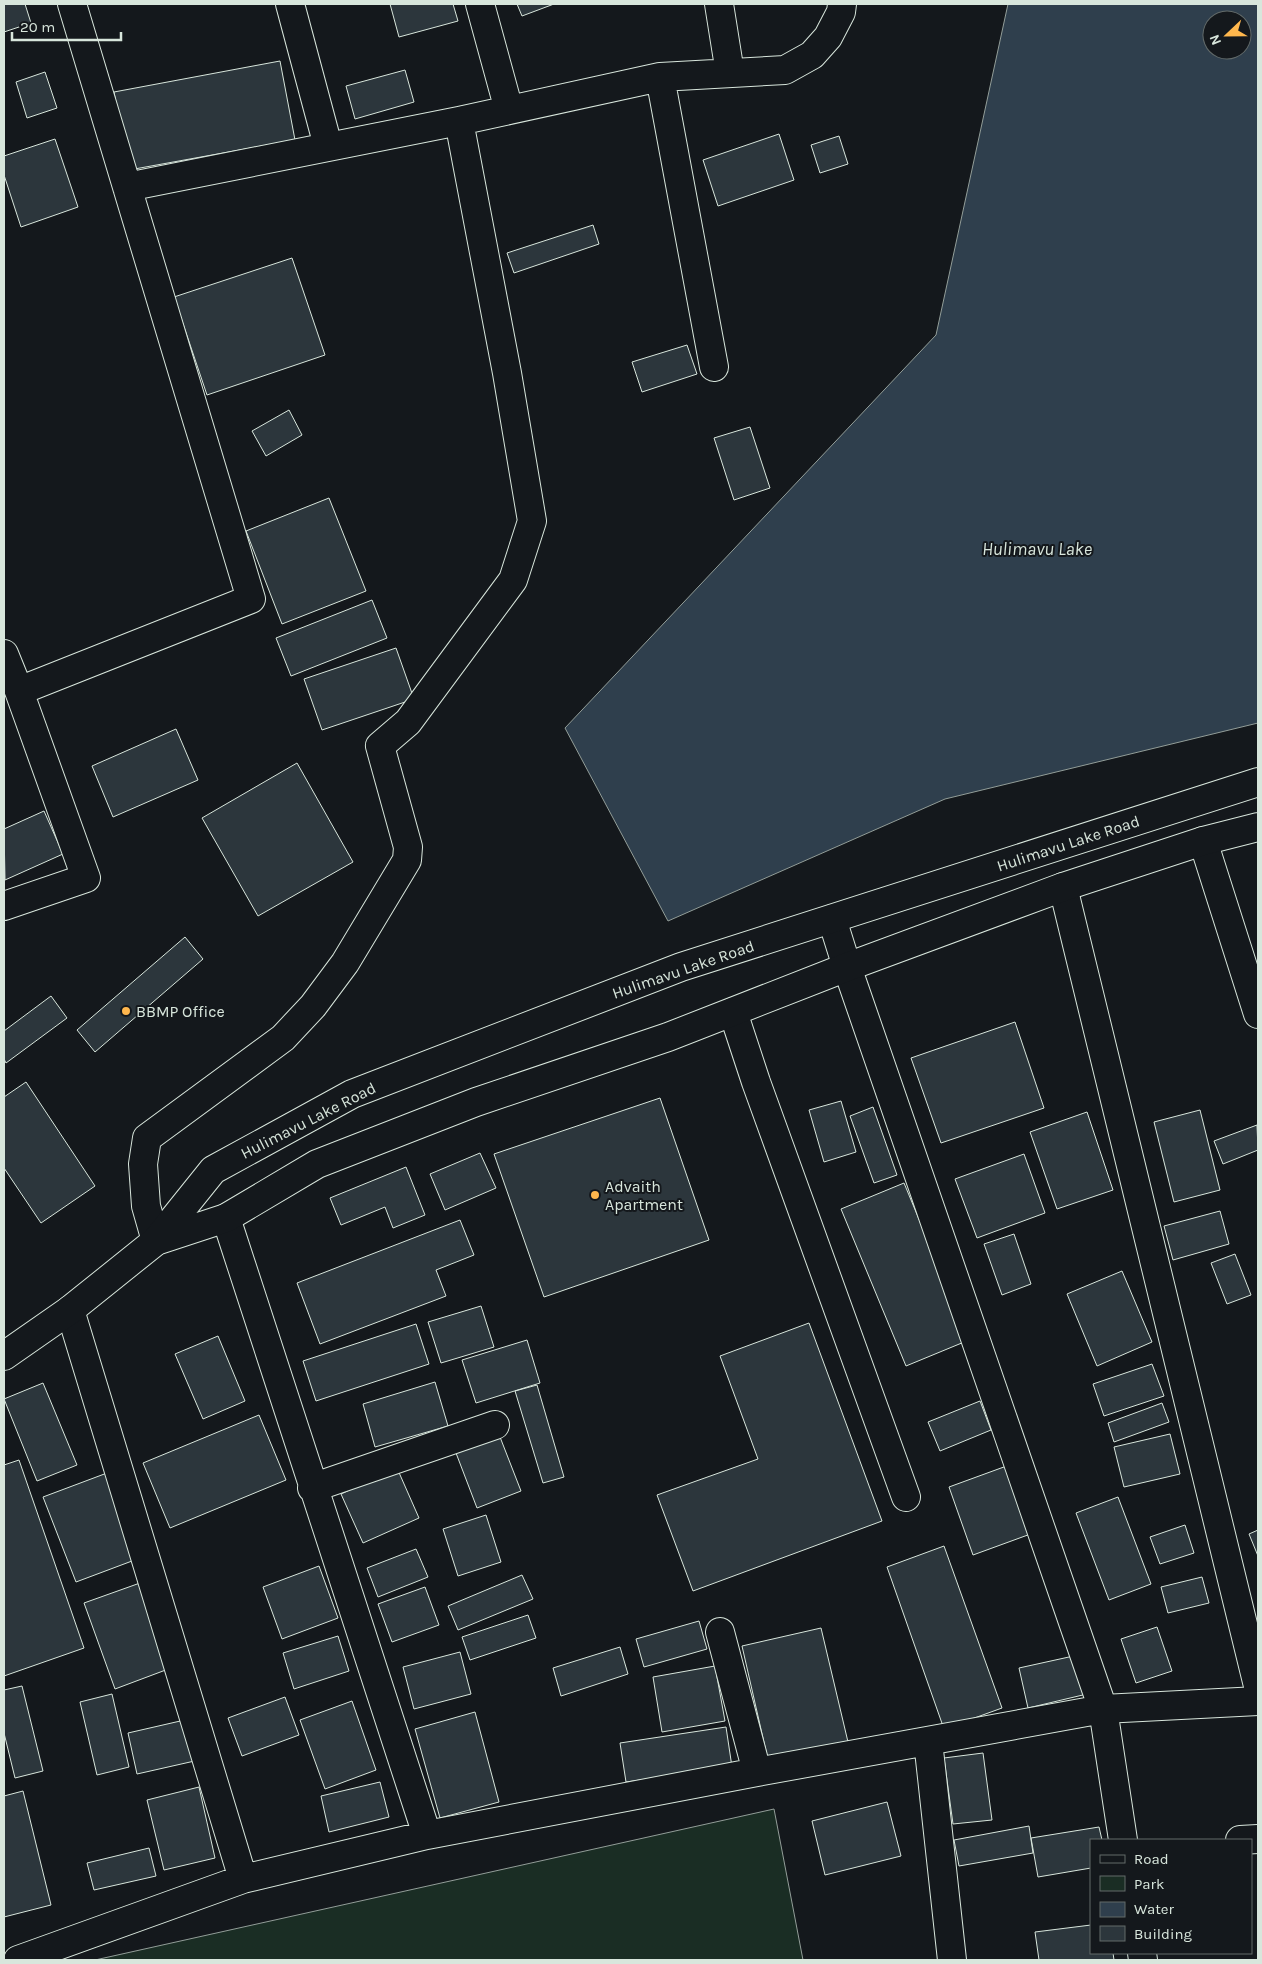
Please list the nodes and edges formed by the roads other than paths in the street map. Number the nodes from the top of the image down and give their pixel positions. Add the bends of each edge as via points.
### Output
1 (72, 4) edge
2 (290, 4) edge
3 (480, 4) edge
4 (719, 4) edge
5 (842, 4) edge
6 (730, 73) junction
7 (660, 77) junction
8 (509, 110) junction
9 (459, 121) junction
10 (328, 146) junction
11 (127, 187) junction
12 (714, 367) dead end
13 (4, 654) edge
14 (19, 691) junction
15 (1258, 782) edge
16 (1258, 827) edge
17 (1203, 841) junction
18 (1063, 887) junction
19 (4, 906) edge
20 (832, 919) junction
21 (847, 967) junction
22 (733, 1012) junction
23 (1258, 1014) edge
24 (226, 1218) junction
25 (156, 1241) junction
26 (70, 1310) junction
27 (4, 1356) edge
28 (495, 1425) dead end
29 (312, 1488) junction
30 (906, 1497) dead end
31 (720, 1632) dead end
32 (1258, 1686) edge
33 (1258, 1701) edge
34 (1104, 1709) junction
35 (928, 1741) junction
36 (757, 1772) junction
37 (427, 1835) junction
38 (1123, 1839) edge
39 (243, 1879) junction
40 (18, 1960) edge
41 (952, 1960) edge

1 - 11 street
2 - 10 street
3 - 8 street
4 - 6 street
5 - 6 street via 828,37 812,55 785,70
6 - 7 street
7 - 8 street
7 - 12 street
8 - 9 street
9 - 10 street
9 - 25 street via 508,373 532,521 512,580 408,722 380,746 408,846 407,860 345,963 313,1006 283,1038 147,1138 143,1164 146,1206
10 - 11 street
11 - 14 street via 251,599
13 - 14 street
14 - 19 street via 86,878
15 - 20 street, Hulimavu Lake Road
16 - 17 street, Hulimavu Lake Road
17 - 18 street, Hulimavu Lake Road
17 - 23 street
18 - 21 street, Hulimavu Lake Road
18 - 32 street
20 - 21 street
20 - 25 street, Hulimavu Lake Road via 681,967 352,1094 212,1170
21 - 22 street, Hulimavu Lake Road
21 - 34 street
22 - 24 street, Hulimavu Lake Road via 476,1102 317,1164
22 - 30 street
24 - 25 street, Hulimavu Lake Road
24 - 29 street
25 - 26 street, Hulimavu Lake Road
26 - 27 street, Hulimavu Lake Road
26 - 39 street
28 - 29 street
29 - 37 street
31 - 36 street
33 - 34 street
34 - 35 street
34 - 38 street
35 - 36 street
35 - 41 street
36 - 37 street
37 - 39 street
39 - 40 street

